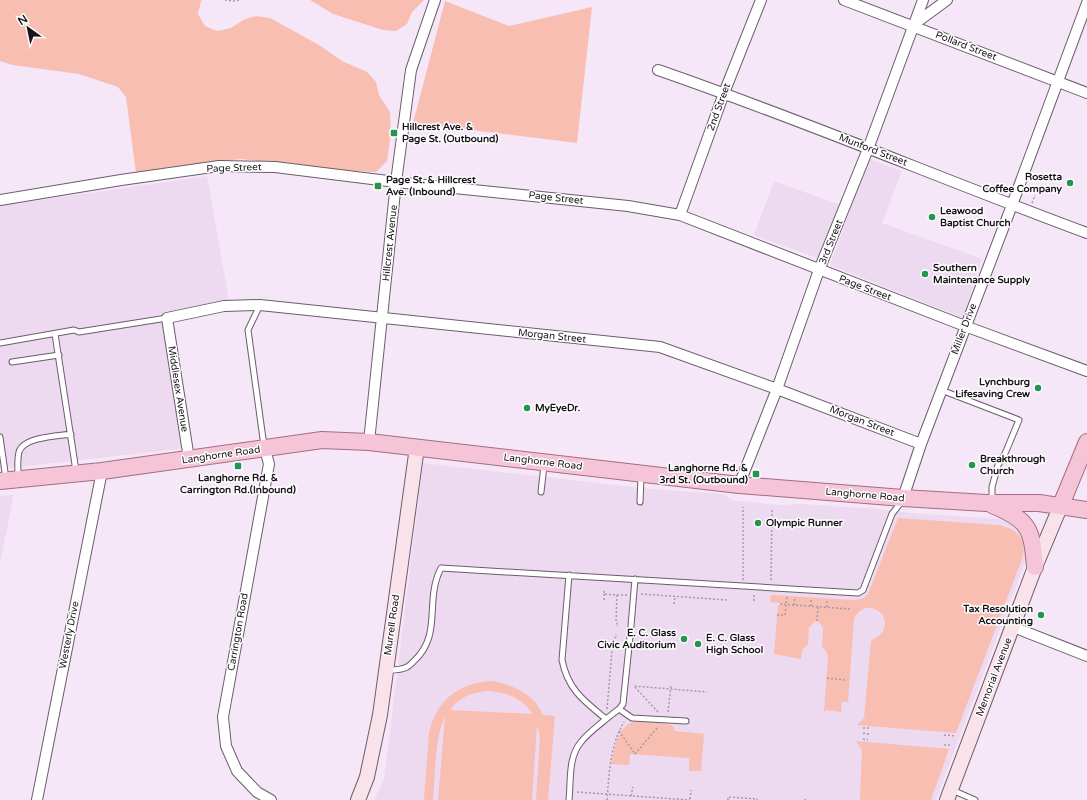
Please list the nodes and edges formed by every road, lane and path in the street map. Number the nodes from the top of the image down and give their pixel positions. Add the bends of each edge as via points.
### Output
1 (225, 0) edge
2 (240, 0) edge
3 (435, 0) edge
4 (761, 0) edge
5 (844, 0) edge
6 (923, 0) edge
7 (947, 0) edge
8 (1087, 3) edge
9 (913, 25) junction
10 (658, 70) dead end
11 (1059, 82) junction
12 (724, 93) junction
13 (1087, 93) edge
14 (868, 148) junction
15 (396, 182) junction
16 (1035, 196) dead end
17 (0, 200) edge
18 (1032, 204) dead end
19 (1012, 205) junction
20 (680, 215) junction
21 (1087, 233) edge
22 (820, 270) junction
23 (260, 305) junction
24 (167, 318) junction
25 (382, 318) junction
26 (965, 326) junction
27 (55, 334) junction
28 (0, 343) edge
29 (59, 355) junction
30 (12, 362) dead end
31 (1087, 371) edge
32 (776, 389) junction
33 (941, 390) junction
34 (70, 434) junction
35 (0, 437) edge
36 (369, 442) junction
37 (1087, 442) edge
38 (921, 444) junction
39 (417, 447) junction
40 (1, 448) edge
41 (265, 449) junction
42 (189, 459) junction
43 (544, 462) junction
44 (102, 471) junction
45 (642, 473) junction
46 (77, 474) junction
47 (8, 480) edge
48 (739, 484) junction
49 (541, 492) dead end
50 (903, 498) junction
51 (640, 502) dead end
52 (989, 503) junction
53 (1061, 505) junction
54 (743, 507) dead end
55 (772, 510) dead end
56 (1087, 510) edge
57 (1035, 567) junction
58 (569, 575) junction
59 (635, 579) junction
60 (743, 580) dead end
61 (771, 582) dead end
62 (640, 594) dead end
63 (617, 595) junction
64 (627, 595) dead end
65 (675, 596) junction
66 (754, 596) dead end
67 (787, 596) dead end
68 (795, 597) dead end
69 (811, 598) dead end
70 (827, 599) dead end
71 (604, 600) dead end
72 (727, 600) dead end
73 (754, 601) dead end
74 (674, 604) dead end
75 (780, 604) dead end
76 (786, 604) junction
77 (794, 605) junction
78 (810, 606) junction
79 (818, 607) junction
80 (827, 607) junction
81 (850, 609) dead end
82 (777, 615) dead end
83 (817, 621) dead end
84 (630, 626) dead end
85 (618, 627) dead end
86 (1013, 627) junction
87 (616, 634) dead end
88 (630, 637) dead end
89 (1087, 656) edge
90 (386, 671) junction
91 (827, 678) dead end
92 (845, 680) dead end
93 (671, 685) dead end
94 (671, 689) junction
95 (707, 692) dead end
96 (619, 709) junction
97 (659, 714) dead end
98 (628, 716) junction
99 (606, 718) junction
100 (666, 720) junction
101 (686, 721) dead end
102 (863, 728) dead end
103 (869, 728) dead end
104 (619, 731) junction
105 (863, 733) dead end
106 (869, 734) dead end
107 (944, 735) dead end
108 (956, 736) dead end
109 (863, 740) dead end
110 (868, 740) dead end
111 (944, 745) dead end
112 (952, 745) dead end
113 (633, 787) dead end
114 (691, 790) dead end
115 (576, 792) dead end
116 (607, 794) junction
117 (949, 795) edge
118 (632, 796) junction
119 (650, 799) edge
120 (36, 800) edge
121 (271, 800) edge
122 (358, 800) edge
123 (569, 800) edge
124 (607, 800) edge
125 (690, 800) edge
126 (728, 800) edge
127 (757, 800) edge
128 (975, 800) edge

1 - 2 path
3 - 15 street, Hillcrest Avenue via 410,70
4 - 12 street, 2nd Street
5 - 9 street, Pollard Street
6 - 9 street, 3rd Street
7 - 9 street
8 - 11 street, Miller Drive
9 - 11 street, Pollard Street
9 - 14 street, 3rd Street
10 - 12 street, Munford Street
11 - 13 street, Pollard Street
11 - 19 street, Miller Drive
12 - 14 street, Munford Street
12 - 20 street, 2nd Street
14 - 19 street, Munford Street
14 - 22 street, 3rd Street
15 - 17 street, Page Street via 276,167 219,166
15 - 20 street, Page Street via 628,206
15 - 25 street, Hillcrest Avenue
16 - 18 path
19 - 21 street, Munford Street
19 - 26 street, Miller Drive
20 - 22 street, Page Street
22 - 26 street, Page Street
22 - 32 street, 3rd Street
23 - 24 street, Morgan Street via 224,306
23 - 25 street, Morgan Street
23 - 41 lane via 248,330
24 - 27 lane
24 - 42 street, Middlesex Avenue
25 - 32 street, Morgan Street via 660,347
25 - 36 street, Hillcrest Avenue
26 - 31 street, Page Street
26 - 33 street, Miller Drive
27 - 28 lane
27 - 29 lane
29 - 30 lane
29 - 34 lane
32 - 38 street, Morgan Street
32 - 48 street, 3rd Street
33 - 38 street, Miller Drive
33 - 52 lane via 1019,420 998,465
34 - 46 lane
34 - 47 lane via 28,441 22,445
35 - 40 lane
36 - 39 main road, Langhorne Road
36 - 41 main road, Langhorne Road via 322,440
37 - 53 main road, Memorial Avenue
38 - 50 street, Miller Drive
39 - 43 main road, Langhorne Road
39 - 90 street, Murrell Road
40 - 47 lane
41 - 42 main road, Langhorne Road
41 - 121 street, Carrington Road via 269,464 223,716 226,746 238,771 257,792
42 - 44 main road, Langhorne Road
43 - 45 main road, Langhorne Road
43 - 49 lane
44 - 46 main road, Langhorne Road
44 - 120 street, Westerly Drive
45 - 48 main road, Langhorne Road
45 - 51 lane
46 - 47 main road, Langhorne Road
48 - 50 main road, Langhorne Road
50 - 52 main road, Langhorne Road
50 - 59 lane via 892,514 863,590 858,593
52 - 53 main road, Langhorne Road
52 - 57 main road via 1007,511 1024,524 1033,541
53 - 56 main road, Langhorne Road
53 - 57 street, Memorial Avenue
54 - 60 path
55 - 61 path
57 - 86 street, Memorial Avenue
58 - 59 lane
58 - 90 lane via 441,568 434,588 428,643 420,656 407,668
58 - 99 lane via 562,660 564,671 580,698
59 - 84 lane
62 - 65 path
63 - 64 path
63 - 71 path via 604,592
63 - 85 path
65 - 72 path
65 - 74 path
66 - 73 path
67 - 76 path
68 - 77 path
69 - 78 path
70 - 80 path
75 - 76 path
76 - 77 path
76 - 82 path via 785,615
77 - 78 path
78 - 79 path
79 - 80 path
79 - 83 path
80 - 81 path
86 - 89 street
86 - 117 street, Memorial Avenue
87 - 99 path via 613,639
88 - 96 lane via 623,704
90 - 122 street, Murrell Road via 367,777
91 - 92 path
93 - 94 path
94 - 95 path
94 - 97 path via 634,686
94 - 100 path
96 - 98 lane
96 - 99 lane
98 - 100 lane
98 - 104 path
99 - 123 lane via 576,749 572,762
100 - 101 lane
100 - 104 path via 635,754
102 - 103 path
104 - 116 path via 612,753
105 - 106 path
107 - 108 path
109 - 110 path
111 - 112 path
113 - 118 path
114 - 125 path
115 - 116 path
116 - 118 path
116 - 124 path
117 - 128 lane
118 - 119 path
119 - 125 path
126 - 127 path via 728,797

